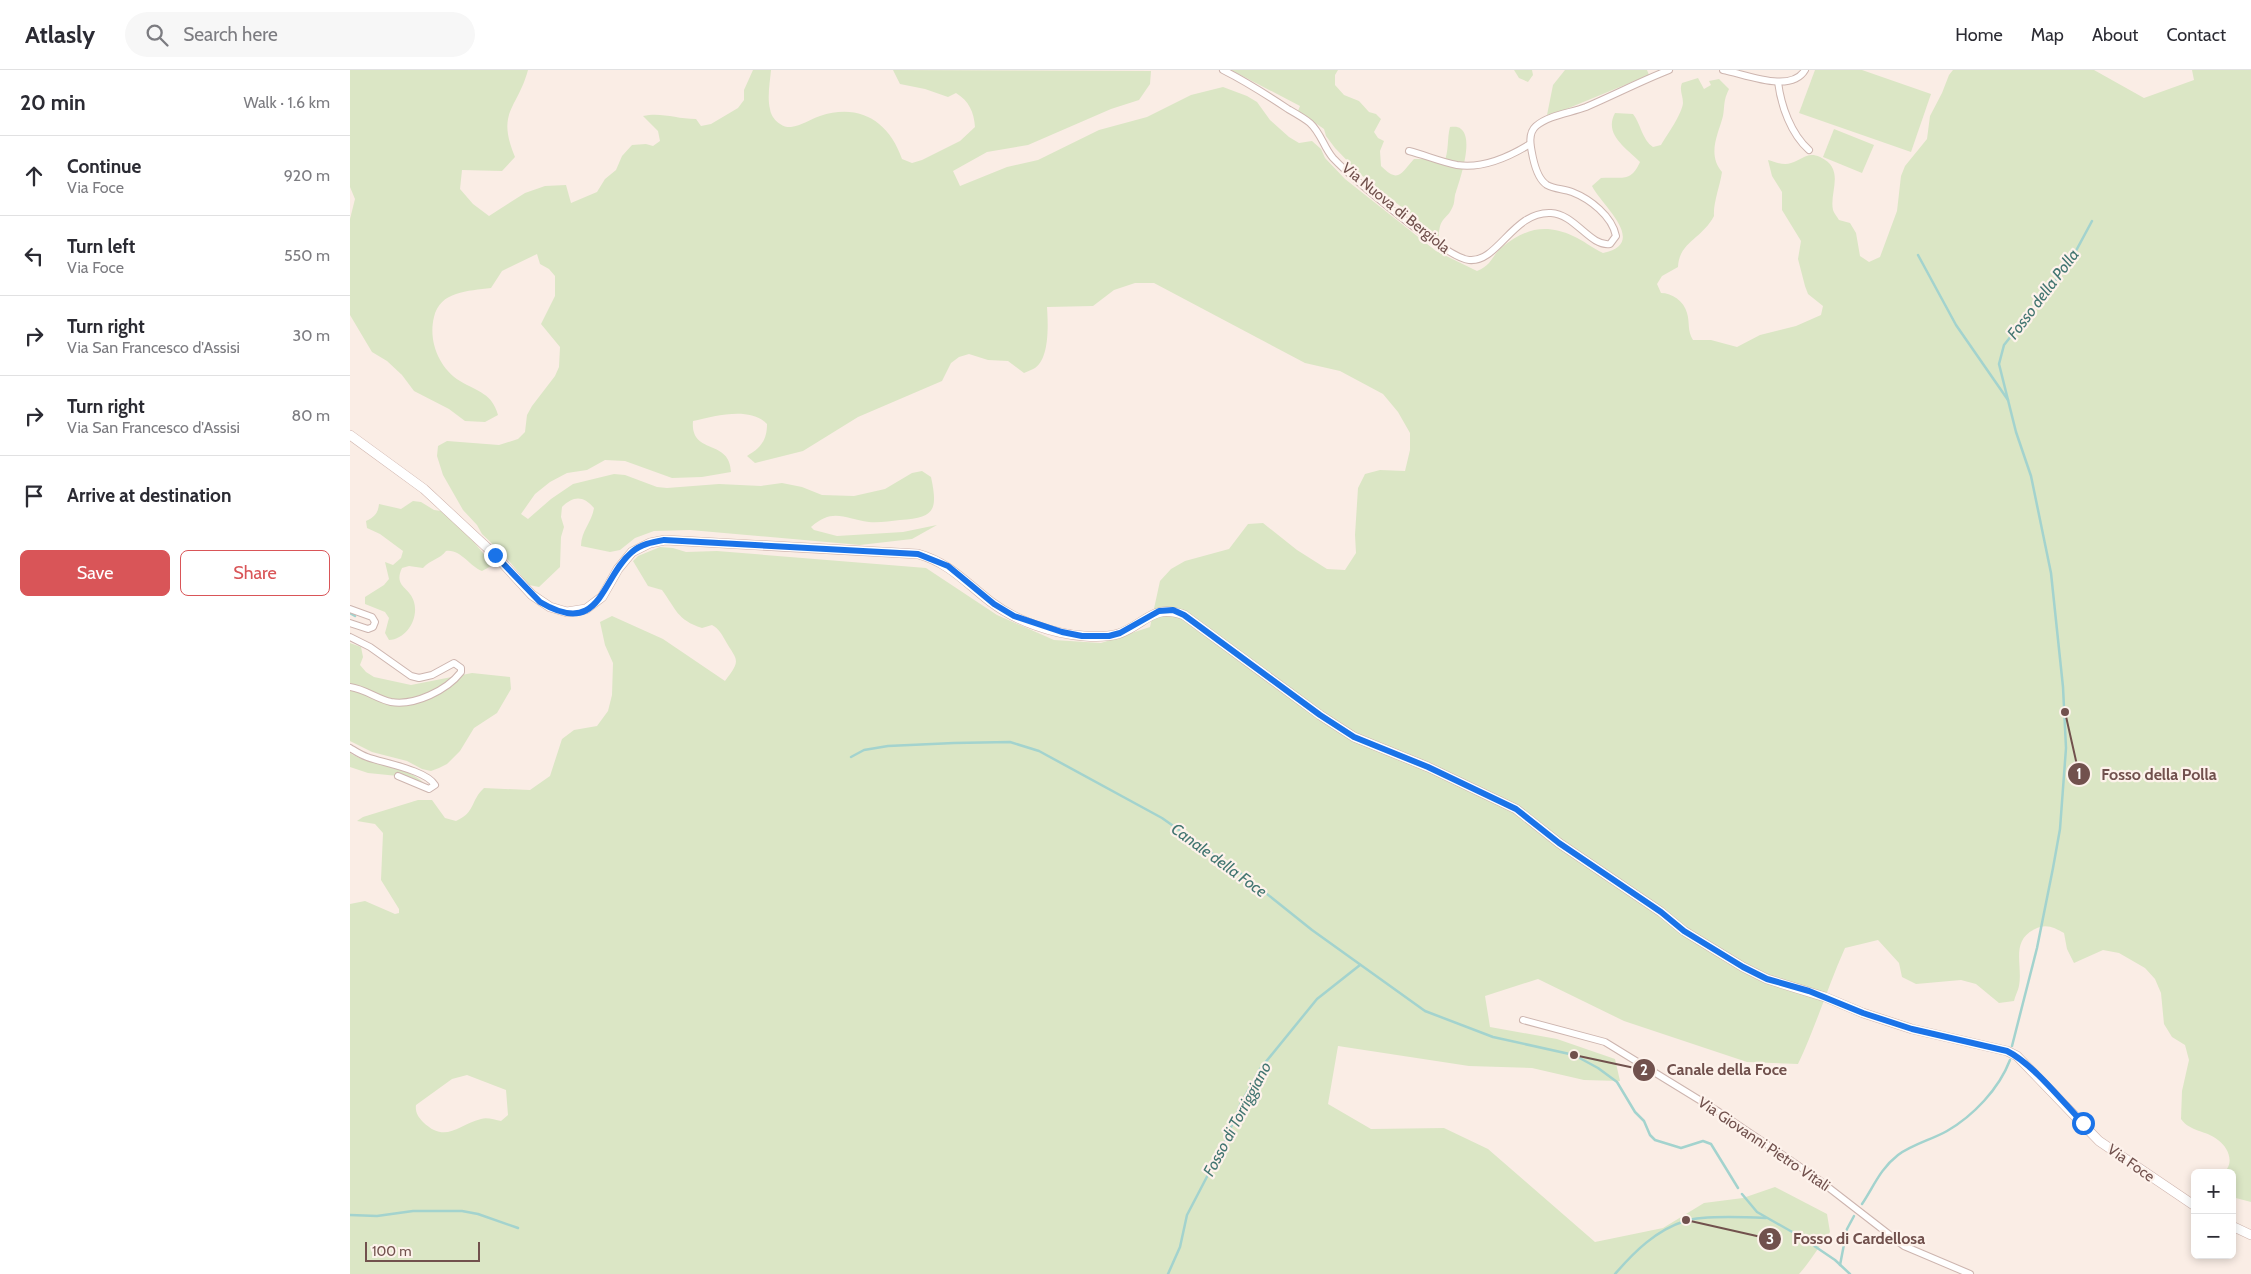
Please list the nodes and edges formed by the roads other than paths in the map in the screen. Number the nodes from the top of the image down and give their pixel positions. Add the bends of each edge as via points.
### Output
1 (1223, 70) edge
2 (1669, 70) edge
3 (1724, 70) edge
4 (1805, 70) edge
5 (1778, 82) junction
6 (1530, 144) junction
7 (1809, 150) dead end
8 (1408, 151) dead end
9 (350, 435) edge
10 (350, 609) edge
11 (350, 623) edge
12 (350, 637) edge
13 (350, 688) edge
14 (350, 748) edge
15 (398, 776) dead end
16 (1523, 1020) dead end
17 (2191, 1203) edge
18 (2236, 1228) edge
19 (2251, 1235) edge
20 (1970, 1274) edge

1 - 6 street, Via Nuova di Bergiola via 1310,123 1333,157 1410,224 1461,259 1483,259 1517,226 1546,214 1561,215 1597,242 1610,244 1616,236 1610,220 1580,195 1547,185 1534,164
2 - 6 street via 1544,121 1535,127
3 - 5 street
4 - 5 street via 1798,79
5 - 7 street via 1780,103 1801,142
6 - 8 street via 1495,162 1468,166
9 - 17 main road, Via Foce via 424,489 540,602 567,612 586,610 597,602 632,552 650,543 680,540 918,554 948,566 994,604 1014,616 1082,636 1120,633 1159,611 1173,610 1354,737 1428,767 1516,809 1684,931 1743,967 1767,979 1912,1029 2017,1056 2099,1141
10 - 11 street via 373,618 375,622 368,629
12 - 13 street via 411,676 432,675 454,663 461,668 455,680 407,702 391,702
14 - 15 street via 426,778 435,786 429,789
16 - 20 street, Via Giovanni Pietro Vitali via 1605,1042 1815,1176 1904,1246
18 - 19 main road

